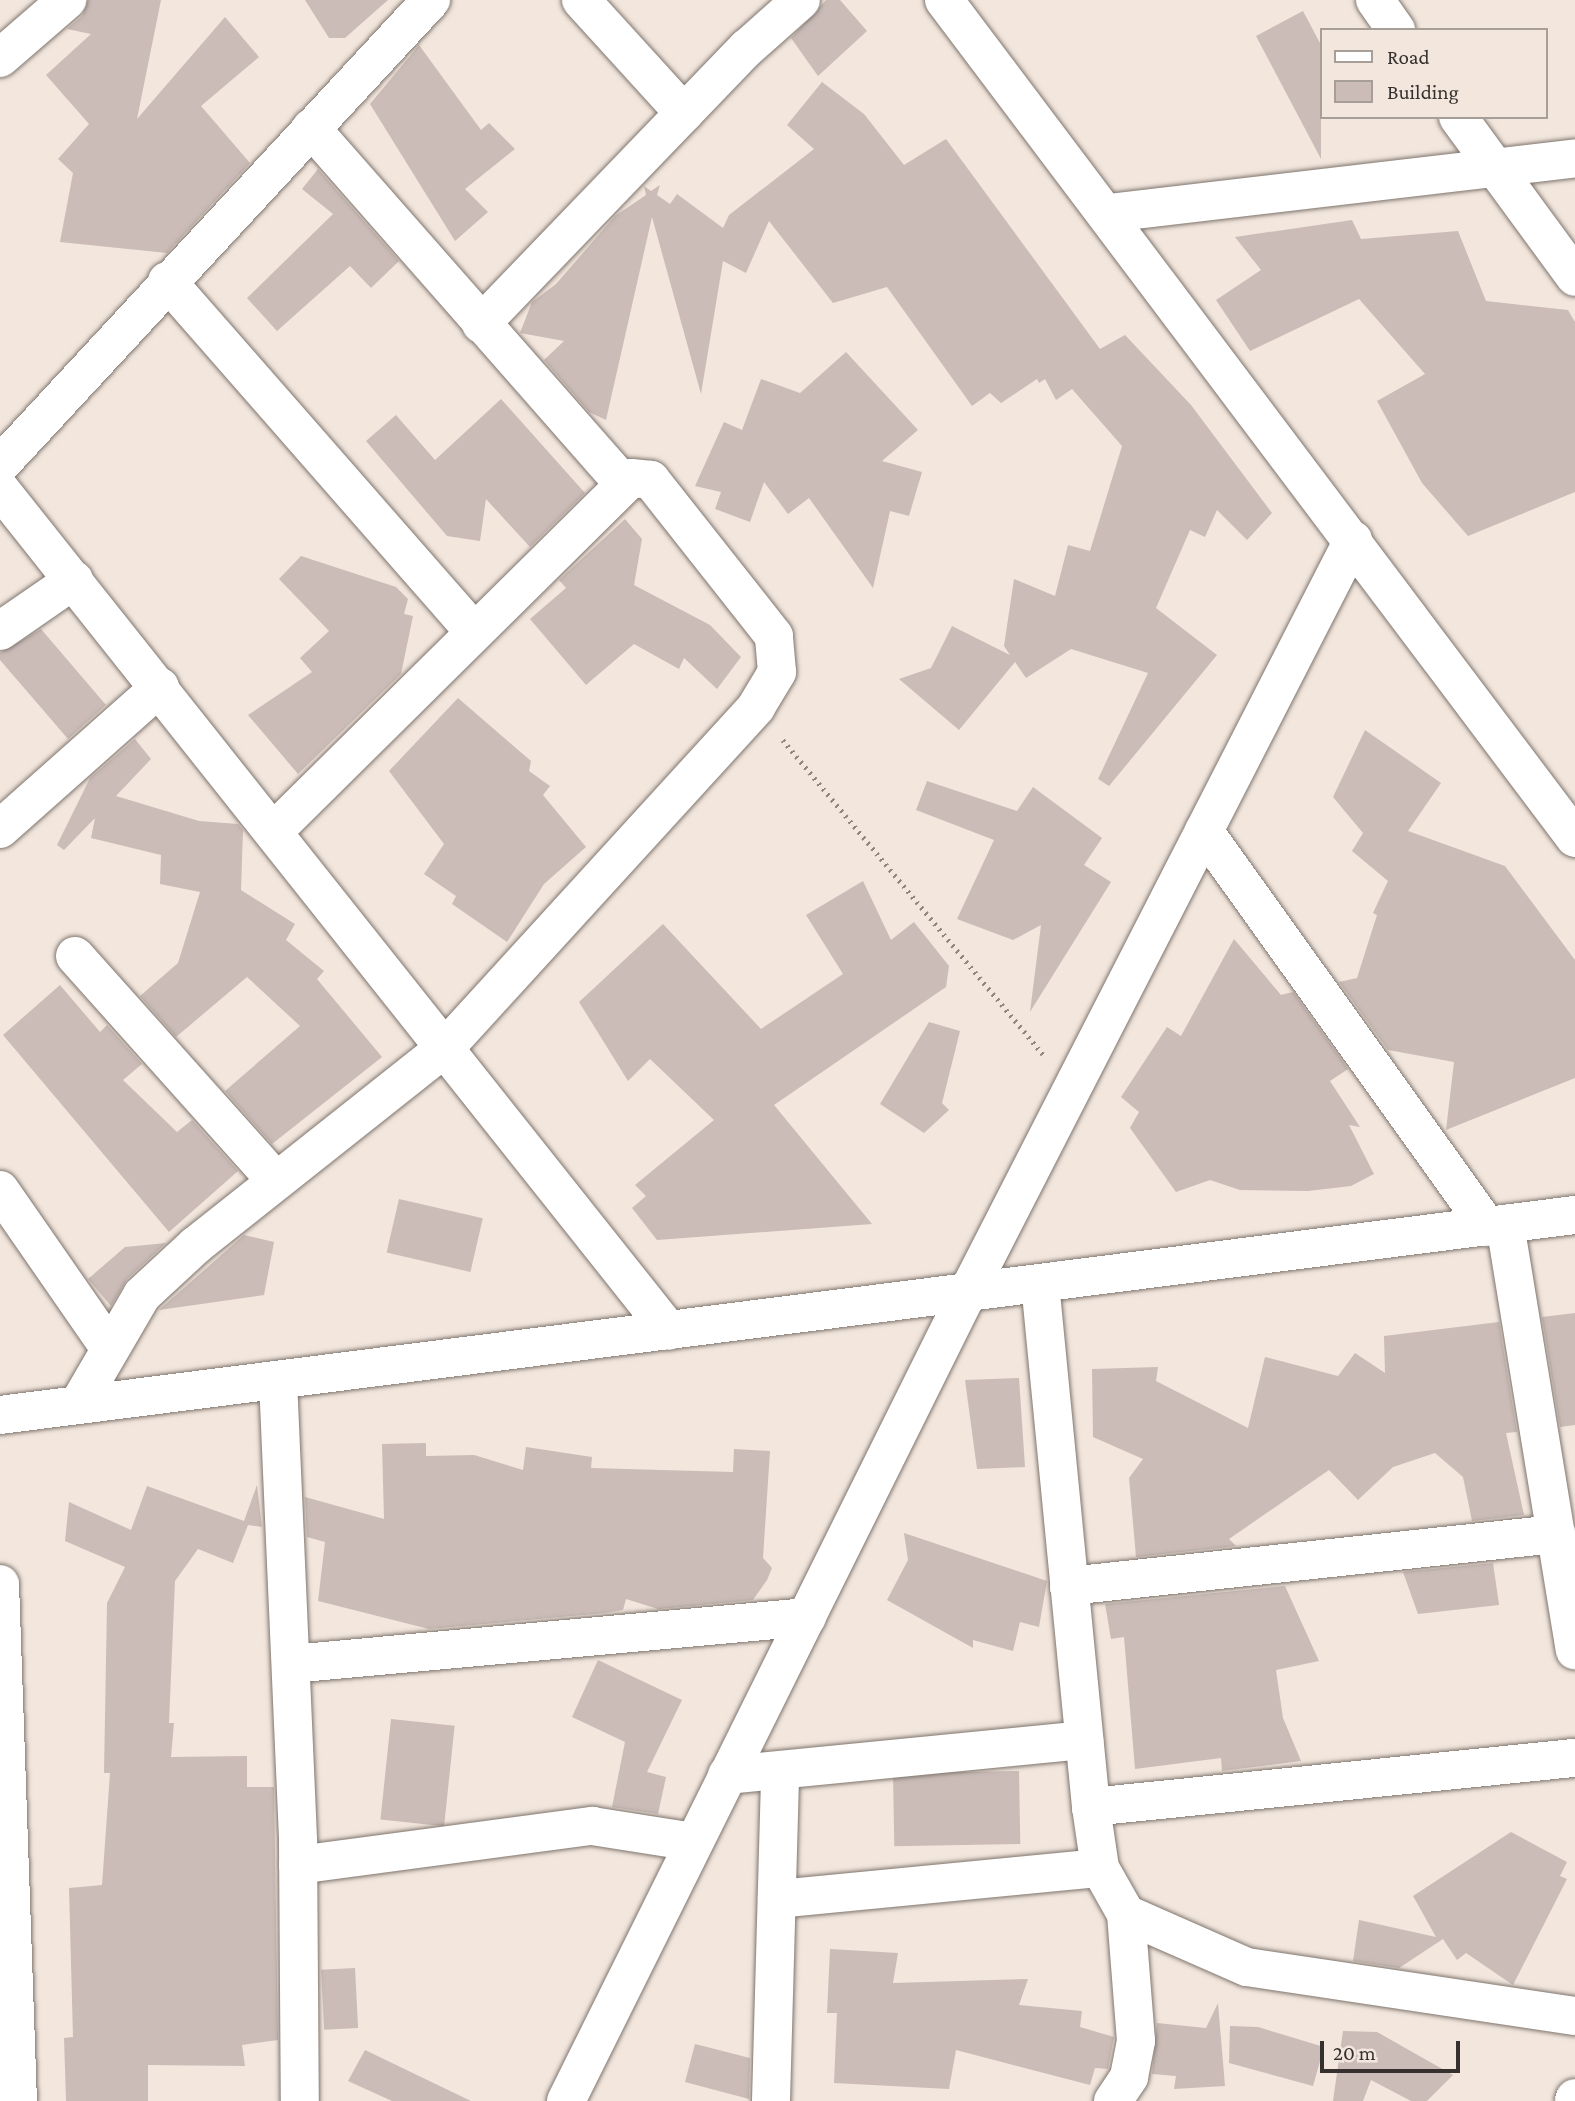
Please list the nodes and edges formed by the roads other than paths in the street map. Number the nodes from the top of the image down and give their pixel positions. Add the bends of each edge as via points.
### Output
1 (67, 0) edge
2 (431, 0) edge
3 (581, 0) edge
4 (801, 0) edge
5 (944, 0) edge
6 (1375, 0) edge
7 (1395, 28) edge
8 (0, 58) edge
9 (684, 113) junction
10 (1459, 119) edge
11 (311, 128) junction
12 (1575, 158) edge
13 (1494, 167) junction
14 (1110, 213) junction
15 (1575, 277) edge
16 (167, 281) junction
17 (481, 324) junction
18 (0, 465) edge
19 (622, 482) junction
20 (0, 489) edge
21 (1353, 540) junction
22 (74, 580) junction
23 (0, 631) edge
24 (473, 631) junction
25 (160, 687) junction
26 (0, 829) edge
27 (275, 830) junction
28 (1204, 831) junction
29 (1575, 838) edge
30 (75, 957) dead end
31 (446, 1047) junction
32 (275, 1180) junction
33 (0, 1190) edge
34 (1575, 1215) edge
35 (1497, 1225) junction
36 (1040, 1283) junction
37 (968, 1292) junction
38 (670, 1331) junction
39 (110, 1349) junction
40 (278, 1380) junction
41 (78, 1405) junction
42 (0, 1415) edge
43 (1556, 1534) junction
44 (0, 1584) edge
45 (1069, 1586) junction
46 (807, 1617) junction
47 (1575, 1650) edge
48 (291, 1664) junction
49 (1084, 1740) junction
50 (1575, 1758) edge
51 (780, 1774) junction
52 (727, 1775) junction
53 (1091, 1807) junction
54 (694, 1842) junction
55 (298, 1865) junction
56 (1100, 1868) junction
57 (777, 1899) junction
58 (1126, 1914) junction
59 (1575, 2016) edge
60 (18, 2101) edge
61 (300, 2101) edge
62 (566, 2101) edge
63 (771, 2101) edge
64 (1113, 2101) edge

1 - 8 street
2 - 11 street
3 - 9 street
4 - 9 street
5 - 14 street
6 - 7 street
9 - 17 street
10 - 13 street
11 - 16 street
11 - 17 street
12 - 13 street
13 - 14 street
13 - 15 street
14 - 21 street
16 - 18 street
16 - 24 street
17 - 19 street
19 - 24 street
19 - 31 street via 651,480 774,636 777,673 756,707
20 - 22 street
21 - 28 street
21 - 29 street
22 - 23 street
22 - 25 street
24 - 27 street
25 - 26 street
25 - 27 street
27 - 31 street
28 - 35 street
28 - 37 street
30 - 32 street
31 - 32 street
31 - 38 street
32 - 39 street via 142,1295
33 - 39 street
34 - 35 street
35 - 36 street
35 - 43 street
36 - 37 street
36 - 45 street
37 - 38 street
37 - 46 street
38 - 40 street
39 - 41 street
40 - 41 street
40 - 48 street
41 - 42 street
43 - 45 street
43 - 47 street
44 - 60 street
45 - 49 street
46 - 48 street
46 - 52 street
48 - 55 street
49 - 51 street
49 - 53 street
50 - 53 street
51 - 52 street
51 - 57 street
52 - 54 street
53 - 56 street
54 - 55 street via 592,1826
54 - 62 street
55 - 61 street
56 - 57 street
56 - 58 street
57 - 63 street
58 - 59 street via 1247,1967
58 - 64 street via 1136,2041 1129,2077

